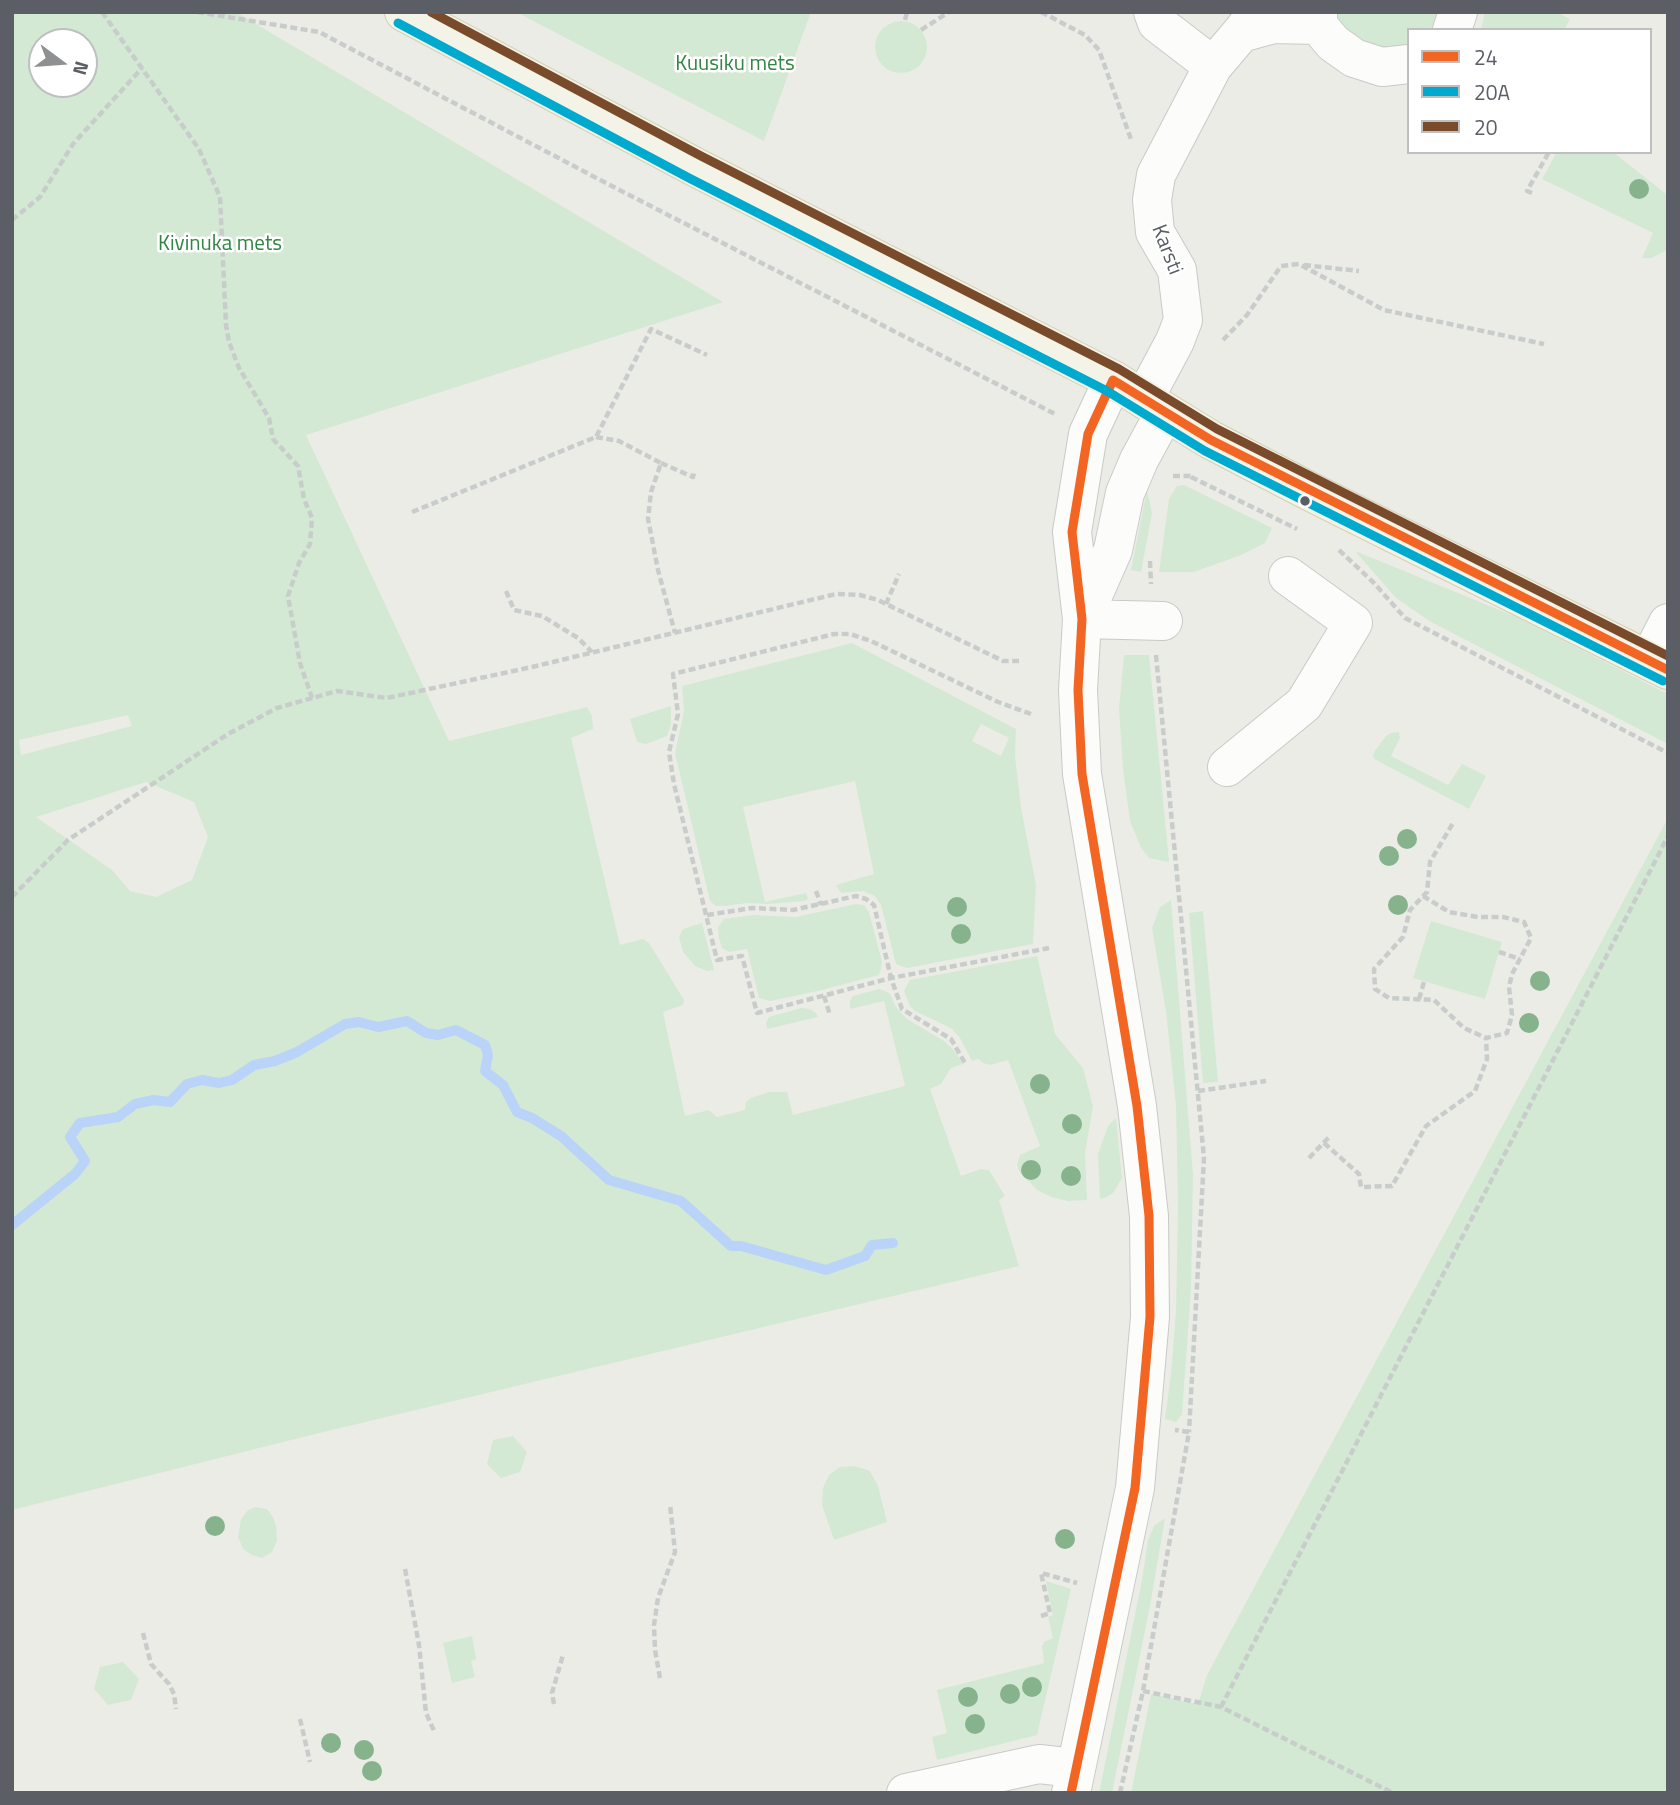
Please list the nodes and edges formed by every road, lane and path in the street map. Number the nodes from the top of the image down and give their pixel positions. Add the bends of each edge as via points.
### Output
1 (102, 12) edge
2 (197, 12) edge
3 (404, 12) edge
4 (907, 12) edge
5 (949, 12) edge
6 (1041, 12) edge
7 (1153, 12) edge
8 (1318, 18) edge
9 (905, 20) dead end
10 (1249, 23) edge
11 (921, 30) dead end
12 (1407, 65) edge
13 (1213, 66) junction
14 (142, 68) junction
15 (1135, 150) dead end
16 (1548, 154) edge
17 (1532, 193) dead end
18 (12, 220) edge
19 (1299, 264) junction
20 (1359, 271) dead end
21 (1223, 340) dead end
22 (1544, 344) dead end
23 (707, 355) dead end
24 (1141, 397) junction
25 (1062, 420) dead end
26 (596, 437) junction
27 (662, 463) junction
28 (1197, 467) dead end
29 (694, 473) dead end
30 (1167, 475) dead end
31 (1191, 477) junction
32 (412, 512) dead end
33 (1301, 531) dead end
34 (1332, 546) dead end
35 (1152, 553) dead end
36 (899, 574) dead end
37 (1288, 576) dead end
38 (506, 591) dead end
39 (886, 604) junction
40 (1082, 620) junction
41 (1158, 621) junction
42 (1668, 623) edge
43 (675, 633) junction
44 (593, 653) junction
45 (1019, 661) dead end
46 (1658, 665) edge
47 (312, 698) junction
48 (1031, 715) dead end
49 (1668, 753) edge
50 (1227, 767) dead end
51 (1452, 822) dead end
52 (1668, 836) edge
53 (816, 891) dead end
54 (1423, 896) junction
55 (12, 897) edge
56 (821, 905) junction
57 (707, 915) junction
58 (1049, 948) dead end
59 (1499, 952) dead end
60 (1520, 960) junction
61 (891, 978) junction
62 (1424, 982) dead end
63 (824, 996) junction
64 (1419, 999) junction
65 (830, 1015) dead end
66 (1486, 1038) junction
67 (965, 1063) dead end
68 (1266, 1081) dead end
69 (1198, 1091) junction
70 (1331, 1136) dead end
71 (1324, 1143) junction
72 (1309, 1158) dead end
73 (1164, 1428) dead end
74 (1189, 1432) junction
75 (670, 1504) dead end
76 (405, 1569) dead end
77 (1078, 1583) dead end
78 (1041, 1616) dead end
79 (144, 1633) dead end
80 (563, 1654) dead end
81 (660, 1678) dead end
82 (1143, 1690) junction
83 (554, 1704) dead end
84 (1221, 1707) junction
85 (176, 1709) dead end
86 (300, 1719) dead end
87 (435, 1733) dead end
88 (310, 1762) dead end
89 (1073, 1780) edge
90 (906, 1793) edge
91 (1120, 1793) edge
92 (1392, 1793) edge

1 - 14 path
2 - 25 path via 319,32 1055,412
3 - 24 main road
4 - 9 path
5 - 11 path
6 - 15 path via 1085,35 1099,50
7 - 13 street via 1157,23
8 - 10 street, Karsti
8 - 12 street, Karsti via 1333,43 1354,58 1382,67
10 - 13 street, Karsti
13 - 24 street, Karsti via 1156,174 1152,200 1155,232 1177,270 1182,320 1175,341
14 - 18 path via 74,144 40,197
14 - 47 path via 198,149 220,197 229,342 269,418 272,439 298,466 312,518 310,544 288,596 300,663
16 - 17 path via 1528,191
19 - 20 path
19 - 21 path via 1281,266
19 - 22 path via 1384,310
23 - 26 path via 652,329
24 - 40 street via 1139,460 1125,494 1113,550
24 - 40 street via 1088,434 1072,532
24 - 46 main road via 1311,492
26 - 27 path via 619,441
26 - 32 path
27 - 29 path via 692,477
27 - 43 path via 651,492 648,519
28 - 31 path
30 - 31 path
31 - 33 path
34 - 49 path via 1405,618
35 - 41 path
36 - 39 path
37 - 50 street via 1353,623 1304,704
38 - 44 path via 514,610 542,616
39 - 43 path via 836,594
39 - 45 path via 1003,661
40 - 41 street
40 - 89 street via 1078,690 1082,774 1137,1106 1149,1216 1150,1318 1135,1488
41 - 69 path
42 - 46 street
43 - 44 path
44 - 47 path via 387,698 337,691
47 - 55 path via 277,708 145,788 68,840
48 - 57 path via 850,634 834,634 673,674 678,713 669,752
51 - 54 path via 1430,862
52 - 84 path
53 - 56 path
54 - 60 path via 1449,912 1524,922 1531,938
54 - 64 path via 1410,910 1403,937 1374,969 1375,989 1388,998
56 - 57 path
56 - 61 path via 856,896 874,905
57 - 63 path via 716,960 742,956 757,1013
58 - 61 path
59 - 60 path
60 - 66 path via 1509,987 1512,1015 1507,1033
61 - 63 path
61 - 67 path via 902,1009 951,1039
62 - 64 path
63 - 65 path
64 - 66 path via 1434,1000 1464,1028
66 - 71 path via 1487,1059 1475,1091 1426,1126 1392,1186 1361,1187 1359,1174
68 - 69 path
69 - 74 path via 1204,1158
70 - 71 path
71 - 72 path
73 - 74 path
74 - 82 path
75 - 81 path via 675,1552 658,1598 654,1625
76 - 87 path via 426,1713
77 - 78 path via 1041,1573 1050,1613
79 - 85 path via 151,1664 174,1693
80 - 83 path via 552,1693
82 - 84 path
82 - 91 path
84 - 92 path
86 - 88 path
89 - 90 street via 1039,1764

